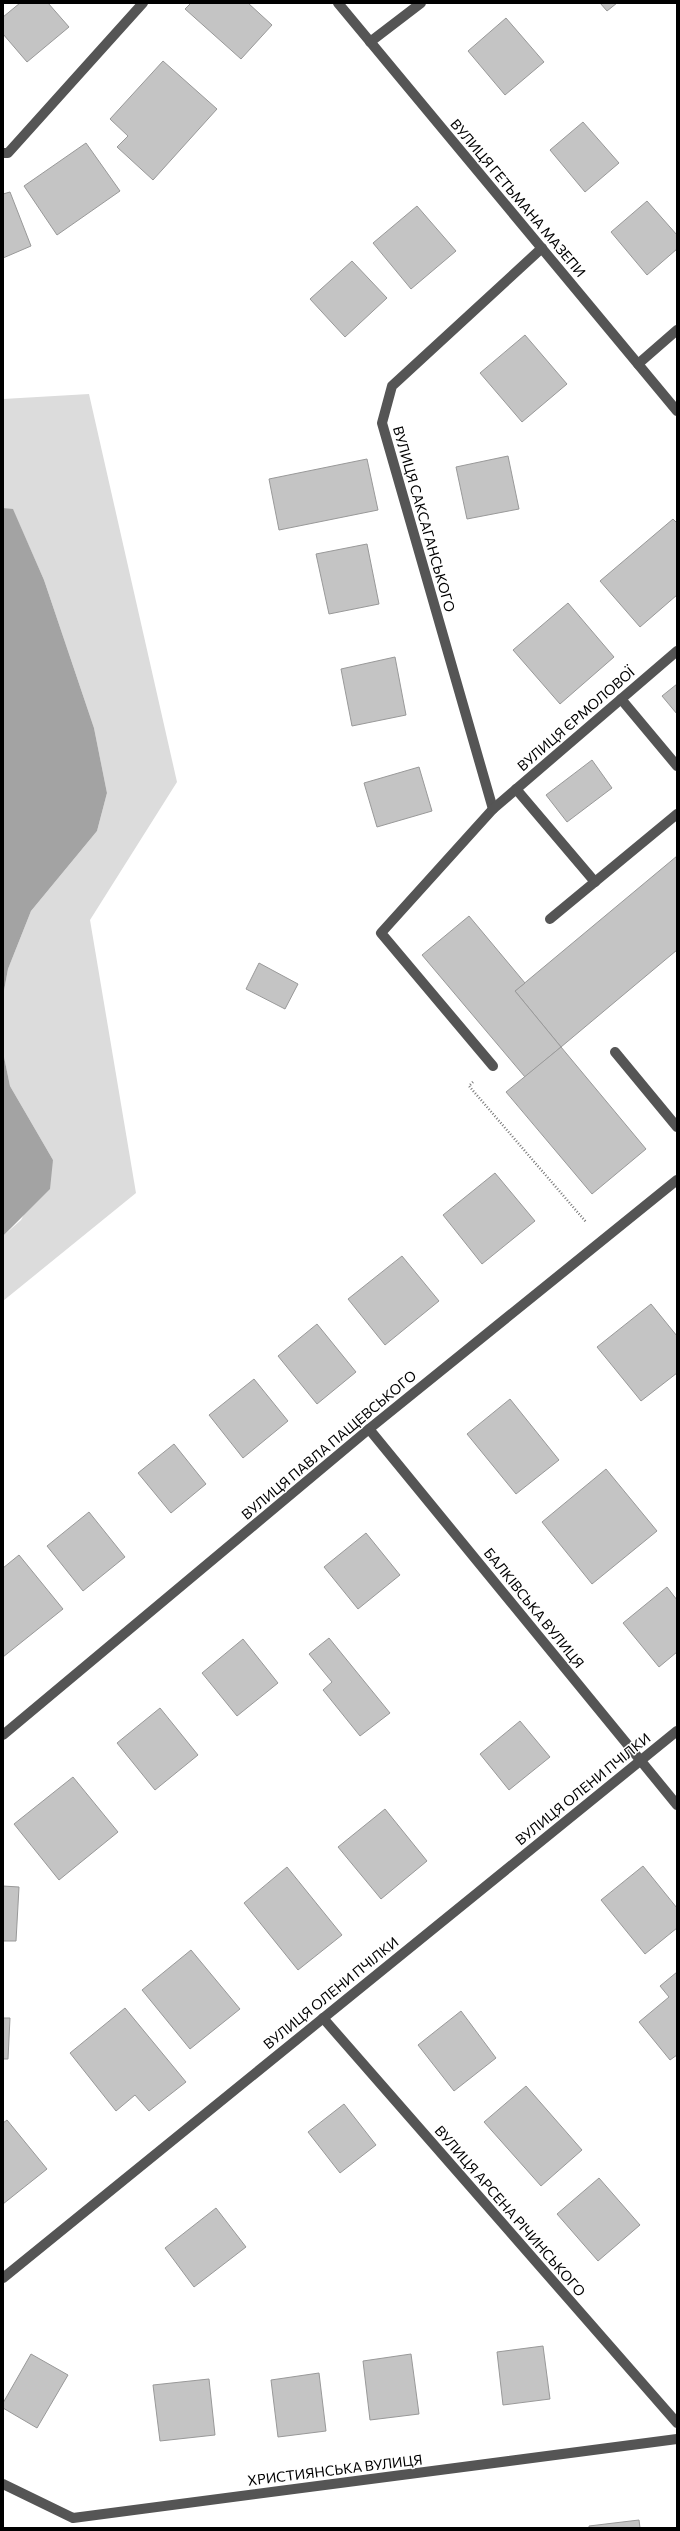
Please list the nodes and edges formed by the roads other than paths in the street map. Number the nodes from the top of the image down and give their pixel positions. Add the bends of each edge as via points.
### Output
1 (143, 3) edge
2 (338, 3) edge
3 (421, 3) edge
4 (370, 42) junction
5 (3, 153) edge
6 (542, 248) junction
7 (677, 330) edge
8 (638, 364) junction
9 (677, 411) edge
10 (677, 651) edge
11 (621, 699) junction
12 (677, 766) edge
13 (516, 789) junction
14 (493, 809) junction
15 (677, 814) edge
16 (595, 882) junction
17 (550, 919) dead end
18 (615, 1052) dead end
19 (493, 1066) dead end
20 (677, 1126) edge
21 (677, 1180) edge
22 (369, 1429) junction
23 (677, 1730) edge
24 (3, 1735) edge
25 (641, 1760) junction
26 (677, 1805) edge
27 (323, 2018) junction
28 (3, 2278) edge
29 (677, 2423) edge
30 (677, 2439) edge
31 (3, 2484) edge

1 - 5 street via 8,153
2 - 4 street, ВУЛИЦЯ ГЕТЬМАНА МАЗЕПИ
3 - 4 street
4 - 6 street, ВУЛИЦЯ ГЕТЬМАНА МАЗЕПИ
6 - 8 street, ВУЛИЦЯ ГЕТЬМАНА МАЗЕПИ
6 - 14 street, ВУЛИЦЯ САКСАГАНСЬКОГО via 392,386 382,423
7 - 8 street
8 - 9 street, ВУЛИЦЯ ГЕТЬМАНА МАЗЕПИ
10 - 11 street, ВУЛИЦЯ ЄРМОЛОВОЇ
11 - 12 street
11 - 13 street, ВУЛИЦЯ ЄРМОЛОВОЇ
13 - 14 street, ВУЛИЦЯ ЄРМОЛОВОЇ
13 - 16 street
14 - 19 street, ВУЛИЦЯ ЄРМОЛОВОЇ via 381,933
15 - 16 street
16 - 17 street
18 - 20 street
21 - 22 street, ВУЛИЦЯ ПАВЛА ПАЩЕВСЬКОГО
22 - 24 street, ВУЛИЦЯ ПАВЛА ПАЩЕВСЬКОГО
22 - 25 street, БАЛКІВСЬКА ВУЛИЦЯ
23 - 25 street, ВУЛИЦЯ ОЛЕНИ ПЧІЛКИ
25 - 26 street, БАЛКІВСЬКА ВУЛИЦЯ
25 - 27 street, ВУЛИЦЯ ОЛЕНИ ПЧІЛКИ
27 - 28 street, ВУЛИЦЯ ОЛЕНИ ПЧІЛКИ
27 - 29 street, ВУЛИЦЯ АРСЕНА РІЧИНСЬКОГО
30 - 31 street, ХРИСТИЯНСЬКА ВУЛИЦЯ via 73,2518

